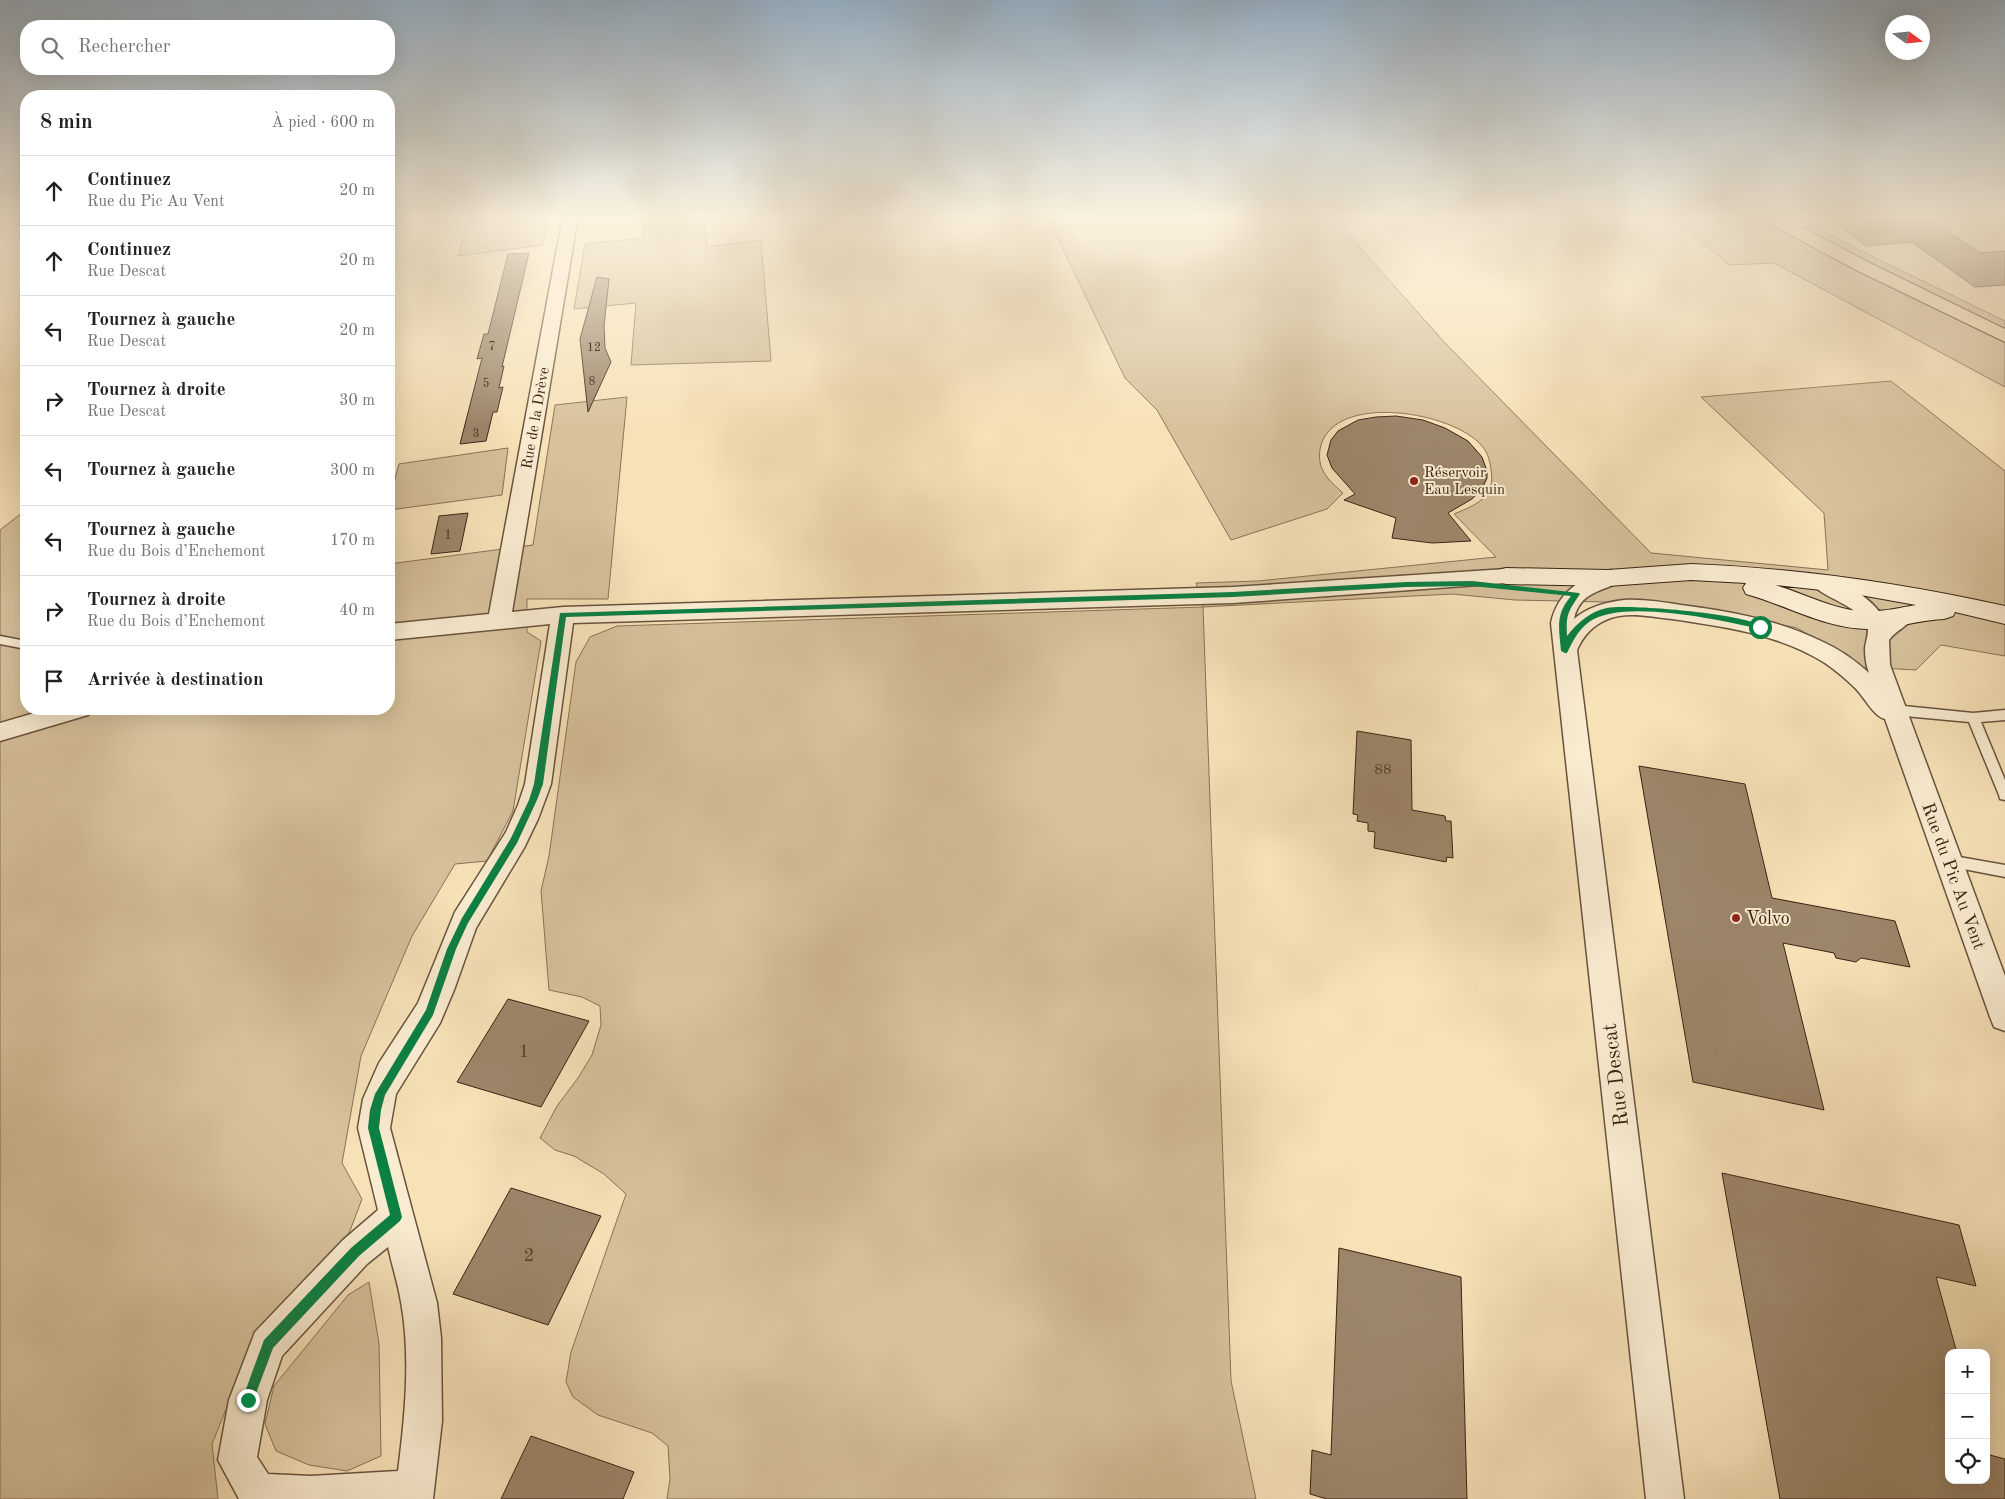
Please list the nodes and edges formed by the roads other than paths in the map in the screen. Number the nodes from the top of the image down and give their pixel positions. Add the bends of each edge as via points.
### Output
1 (558, 286) edge
2 (1903, 286) edge
3 (2005, 336) edge
4 (1611, 577) junction
5 (1509, 581) junction
6 (1823, 583) junction
7 (1576, 594) junction
8 (563, 615) junction
9 (2005, 616) edge
10 (499, 620) junction
11 (1876, 628) junction
12 (395, 631) edge
13 (0, 640) edge
14 (20, 644) edge
15 (1565, 651) junction
16 (2005, 714) edge
17 (58, 715) edge
18 (1973, 718) junction
19 (1898, 722) junction
20 (0, 732) edge
21 (2005, 794) edge
22 (1948, 860) junction
23 (2005, 870) edge
24 (1996, 972) edge
25 (2005, 1017) edge
26 (396, 1217) junction
27 (415, 1494) edge
28 (1665, 1499) edge

1 - 10 street, Rue de la Drève
2 - 3 main road
4 - 5 street
4 - 6 street via 1689,572
4 - 7 street, Rue Descat
5 - 7 street
5 - 8 street via 1233,595
6 - 9 street via 1884,591
6 - 11 street via 1849,597
7 - 11 street via 1616,595 1678,581 1718,581 1760,589
7 - 15 street, Rue Descat via 1562,617
8 - 10 street
8 - 26 street via 533,800 514,840 465,921 430,1012 380,1094 374,1128
9 - 11 street via 1926,611
10 - 12 street
11 - 19 street, Rue du Pic Au Vent via 1878,665
13 - 14 lane
15 - 19 street, Rue du Pic Au Vent via 1578,627 1607,610 1637,608 1745,622 1812,646 1842,664 1860,678
15 - 28 street, Rue Descat
16 - 18 lane
17 - 20 street
18 - 19 lane
18 - 21 lane
19 - 22 street, Rue du Pic Au Vent
22 - 23 lane
22 - 24 street, Rue du Pic Au Vent
24 - 25 street, Rue du Pic Au Vent
26 - 27 street via 417,1295 423,1338 423,1421
26 - 27 street via 355,1252 268,1344 248,1400 237,1460 258,1492 279,1499

